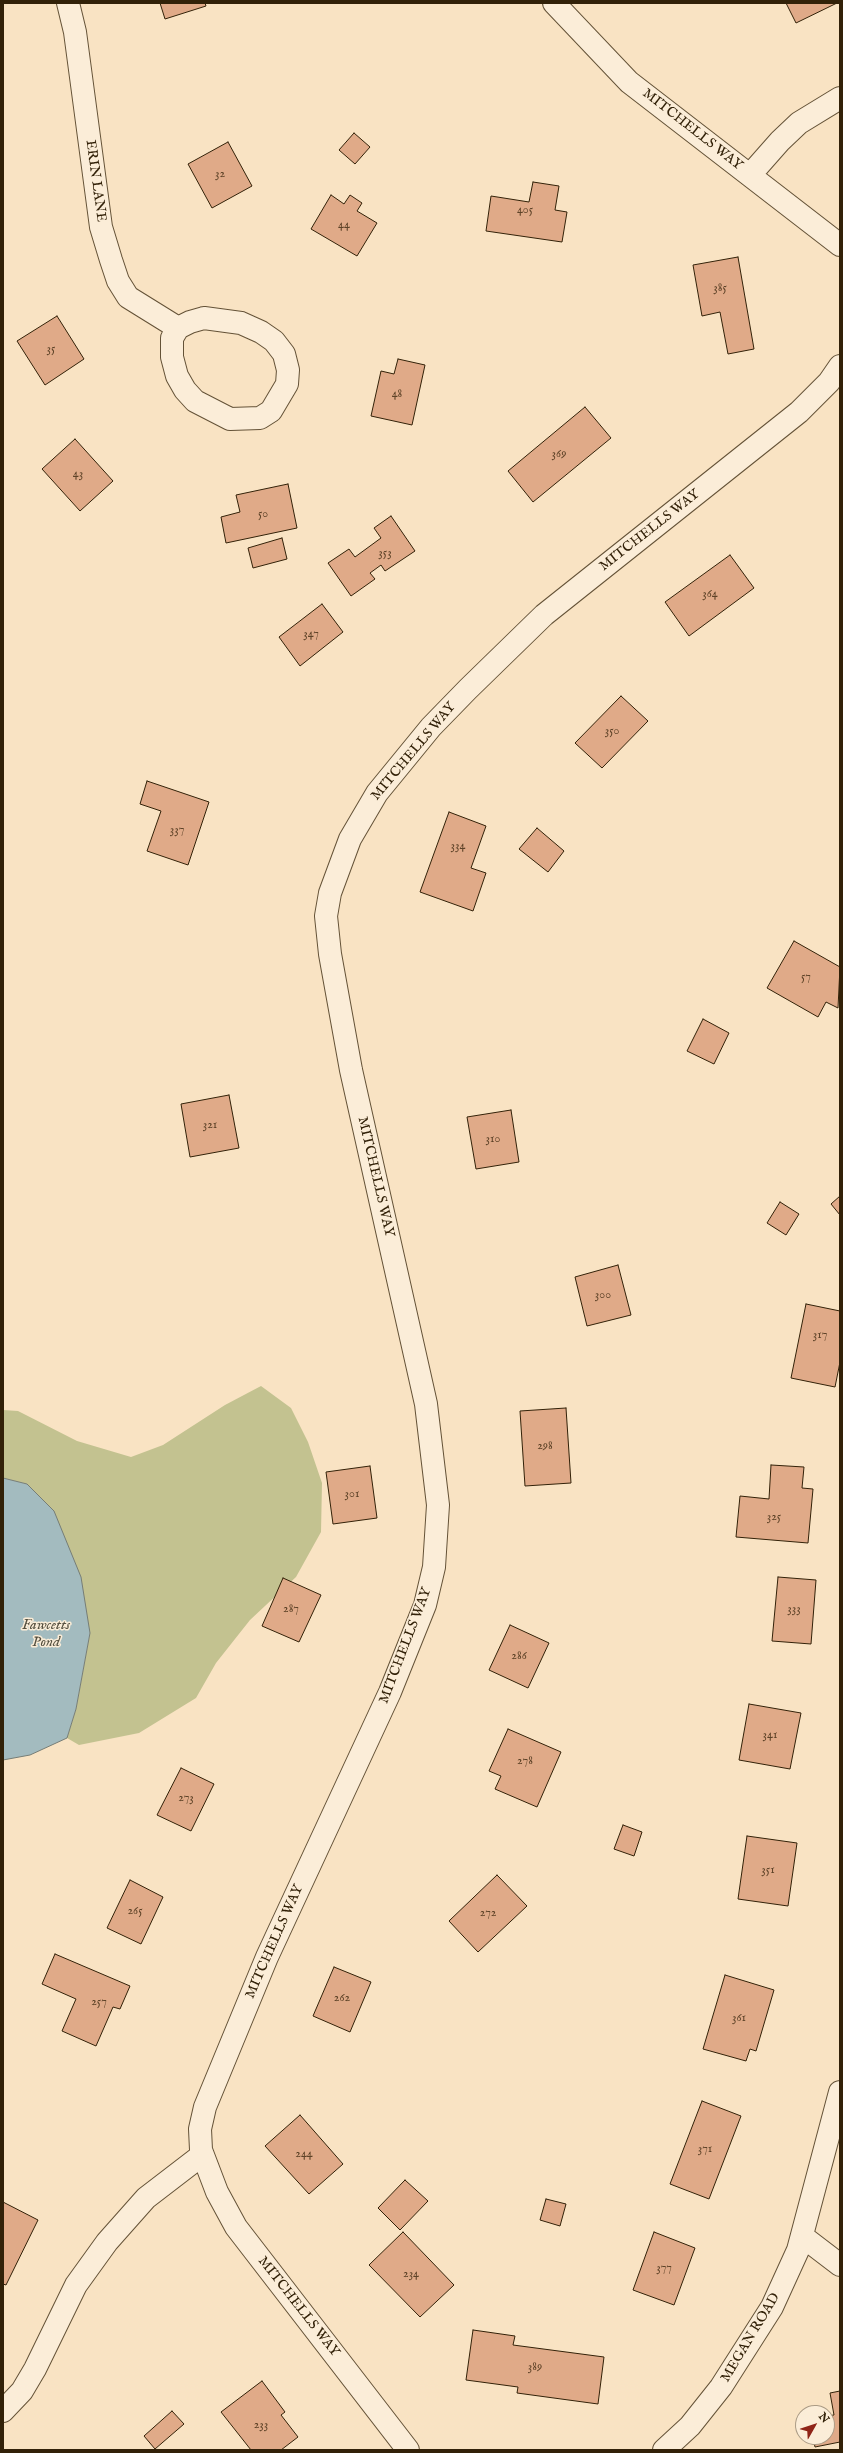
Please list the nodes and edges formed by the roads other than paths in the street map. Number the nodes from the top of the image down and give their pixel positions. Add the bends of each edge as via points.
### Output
1 (68, 3) edge
2 (554, 3) edge
3 (840, 98) edge
4 (750, 176) junction
5 (840, 245) edge
6 (178, 328) junction
7 (840, 366) edge
8 (840, 2092) edge
9 (202, 2155) junction
10 (802, 2236) junction
11 (840, 2265) edge
12 (3, 2411) edge
13 (408, 2450) edge
14 (664, 2450) edge

1 - 6 street, ERIN LANE via 75,32 101,228 113,267 128,297
2 - 4 street, MITCHELLS WAY via 629,82
3 - 4 street via 799,123
4 - 5 street, MITCHELLS WAY
6 - 6 street via 204,318 222,319 261,332 274,341 284,354 288,370 287,384 270,411 260,418 230,419 195,400 177,376 172,356 172,338
7 - 9 street, MITCHELLS WAY via 829,382 799,412 544,615 431,727 377,793 350,839 330,893 326,916 330,954 351,1070 426,1404 438,1505 434,1567 425,1604 390,1692 267,1957 205,2106 200,2129
8 - 10 street, MEGAN ROAD
9 - 12 street via 146,2198 107,2242 76,2285 22,2391
9 - 13 street, MITCHELLS WAY via 217,2192 236,2227
10 - 11 street
10 - 14 street, MEGAN ROAD via 772,2308 744,2352 721,2387 690,2426

